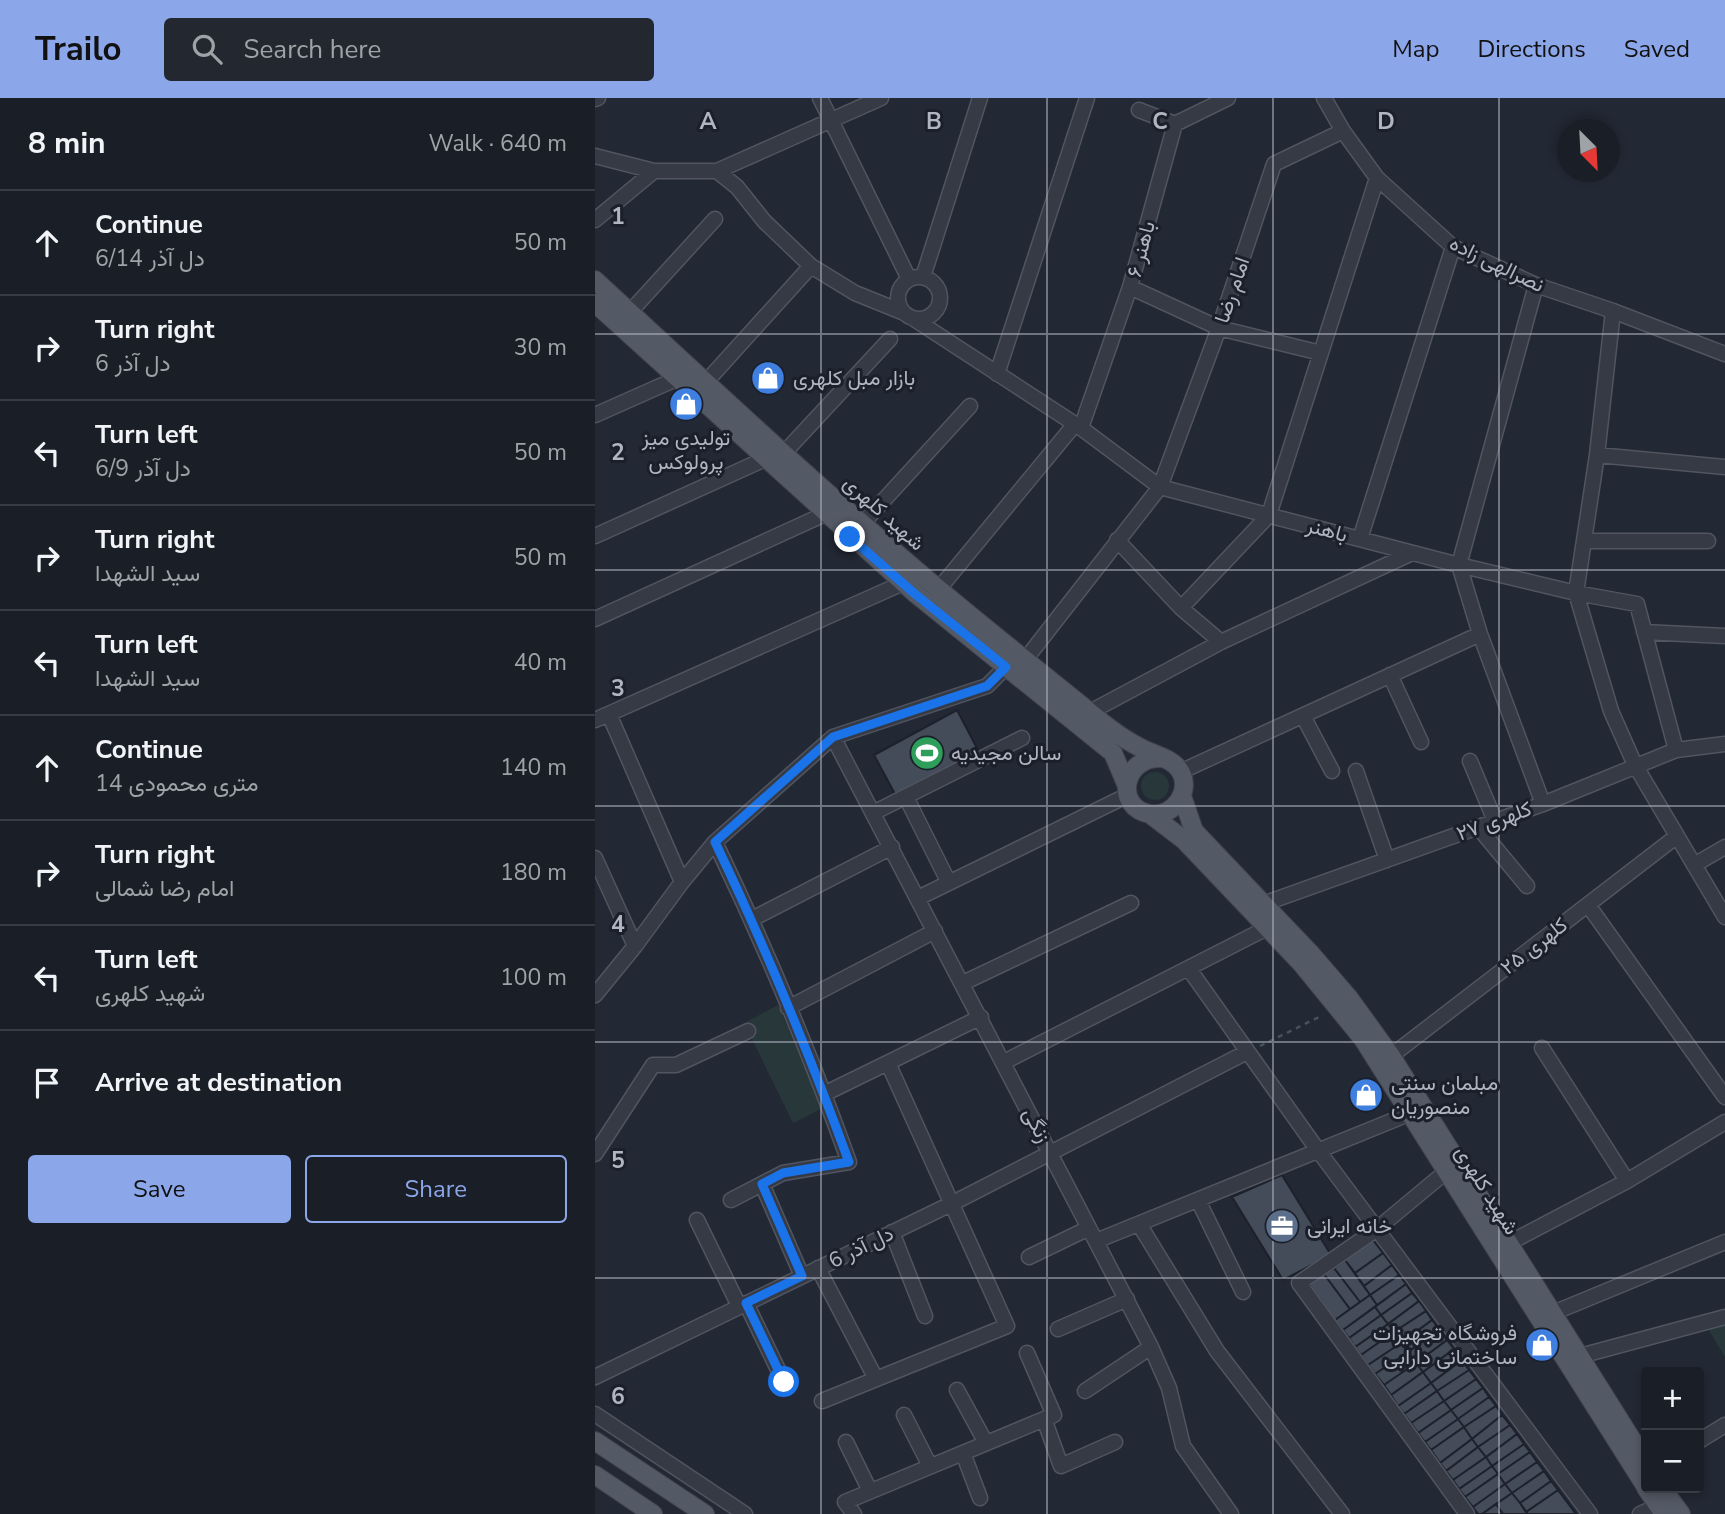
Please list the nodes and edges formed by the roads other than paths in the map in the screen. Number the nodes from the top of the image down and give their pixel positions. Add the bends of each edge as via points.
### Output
1 (820, 98) edge
2 (881, 98) edge
3 (980, 98) edge
4 (1087, 98) edge
5 (1228, 98) edge
6 (1324, 98) edge
7 (1139, 110) dead end
8 (831, 120) junction
9 (1175, 124) junction
10 (1343, 131) junction
11 (595, 156) edge
12 (654, 171) junction
13 (717, 171) junction
14 (1377, 178) junction
15 (715, 219) dead end
16 (595, 220) edge
17 (1453, 247) junction
18 (811, 266) junction
19 (916, 278) junction
20 (595, 280) edge
21 (1536, 285) junction
22 (1130, 286) junction
23 (595, 304) edge
24 (1613, 311) junction
25 (630, 312) junction
26 (908, 315) junction
27 (1219, 328) junction
28 (890, 339) dead end
29 (1321, 353) junction
30 (1725, 354) edge
31 (996, 374) junction
32 (677, 379) junction
33 (706, 382) junction
34 (970, 406) dead end
35 (595, 415) edge
36 (1078, 426) junction
37 (784, 453) junction
38 (1597, 455) junction
39 (765, 459) junction
40 (1725, 467) edge
41 (1160, 487) junction
42 (825, 514) junction
43 (1269, 515) junction
44 (862, 524) junction
45 (595, 536) edge
46 (1360, 539) junction
47 (1117, 540) junction
48 (1584, 541) junction
49 (1707, 541) dead end
50 (1412, 553) junction
51 (1459, 565) junction
52 (903, 583) junction
53 (938, 590) junction
54 (1576, 593) junction
55 (1181, 608) junction
56 (595, 620) edge
57 (1644, 632) junction
58 (1480, 634) junction
59 (1725, 636) edge
60 (1221, 642) junction
61 (1025, 660) junction
62 (1006, 667) junction
63 (1390, 675) junction
64 (1090, 712) junction
65 (1303, 716) junction
66 (602, 717) edge
67 (833, 737) junction
68 (1022, 738) dead end
69 (1421, 742) dead end
70 (1725, 744) edge
71 (1676, 750) junction
72 (1161, 758) junction
73 (1471, 761) dead end
74 (1635, 765) junction
75 (1332, 771) dead end
76 (1356, 771) dead end
77 (1180, 772) junction
78 (1128, 790) junction
79 (1182, 796) junction
80 (906, 797) junction
81 (1543, 804) junction
82 (873, 813) junction
83 (1150, 814) junction
84 (1495, 821) junction
85 (1478, 827) junction
86 (1677, 836) junction
87 (715, 842) junction
88 (892, 847) junction
89 (1725, 848) edge
90 (595, 858) edge
91 (1387, 860) junction
92 (1695, 864) junction
93 (682, 882) junction
94 (949, 883) junction
95 (1527, 886) dead end
96 (918, 898) junction
97 (1131, 904) dead end
98 (1263, 904) junction
99 (1588, 905) junction
100 (1725, 917) edge
101 (752, 919) junction
102 (1267, 928) junction
103 (935, 931) junction
104 (635, 946) junction
105 (1189, 969) junction
106 (963, 983) junction
107 (595, 995) edge
108 (788, 1008) junction
109 (981, 1017) junction
110 (748, 1031) dead end
111 (1542, 1048) dead end
112 (1247, 1052) junction
113 (1391, 1056) junction
114 (1004, 1062) junction
115 (888, 1063) junction
116 (824, 1094) junction
117 (1725, 1097) edge
118 (1411, 1113) junction
119 (1725, 1122) edge
120 (1317, 1149) junction
121 (1051, 1152) junction
122 (595, 1154) edge
123 (1448, 1170) junction
124 (1627, 1181) junction
125 (762, 1184) junction
126 (731, 1200) dead end
127 (1198, 1200) junction
128 (953, 1203) junction
129 (697, 1220) dead end
130 (1139, 1224) junction
131 (1377, 1230) junction
132 (892, 1232) junction
133 (1093, 1234) junction
134 (1725, 1242) edge
135 (1509, 1243) junction
136 (1029, 1256) dead end
137 (818, 1268) junction
138 (802, 1276) junction
139 (1243, 1292) dead end
140 (1127, 1299) junction
141 (743, 1304) junction
142 (1553, 1313) junction
143 (925, 1316) dead end
144 (1725, 1317) edge
145 (1058, 1329) dead end
146 (1151, 1347) junction
147 (1027, 1353) dead end
148 (1580, 1356) junction
149 (595, 1377) edge
150 (876, 1379) junction
151 (784, 1382) dead end
152 (957, 1390) dead end
153 (1085, 1391) dead end
154 (822, 1401) dead end
155 (595, 1414) edge
156 (904, 1415) dead end
157 (1049, 1417) junction
158 (1725, 1425) edge
159 (1704, 1437) edge
160 (595, 1441) edge
161 (846, 1442) dead end
162 (1115, 1442) dead end
163 (986, 1443) junction
164 (963, 1453) junction
165 (1641, 1454) edge
166 (930, 1466) junction
167 (595, 1475) edge
168 (1641, 1480) edge
169 (870, 1491) junction
170 (1649, 1493) edge
171 (1666, 1493) edge
172 (979, 1498) dead end
173 (1661, 1510) edge
174 (653, 1514) edge
175 (705, 1514) edge
176 (745, 1514) edge
177 (854, 1514) edge
178 (1231, 1514) edge
179 (1342, 1514) edge
180 (1467, 1514) edge
181 (1590, 1514) edge
182 (1640, 1514) edge
183 (1681, 1514) edge

1 - 8 street
2 - 8 street
3 - 19 street
4 - 31 street
5 - 9 street
6 - 10 street, نصرالهی زاده
7 - 9 street
8 - 13 street
8 - 19 street
9 - 22 street, باهنر ۶
10 - 14 street, نصرالهی زاده
10 - 27 street, امام رضا via 1274,164
11 - 12 street
12 - 13 street
12 - 16 street
13 - 18 street, باهنر
14 - 17 street, نصرالهی زاده
14 - 29 street
15 - 25 street
17 - 21 street, نصرالهی زاده
17 - 46 street
18 - 26 street, باهنر via 855,293
18 - 33 street
19 - 26 street via 899,290 898,305
19 - 26 street via 936,285 939,306 929,317
20 - 25 main road, شهید کلهری
21 - 24 street, نصرالهی زاده
21 - 51 street
22 - 27 street
22 - 36 street, باهنر ۶
23 - 32 main road, شهید کلهری
24 - 30 street, نصرالهی زاده
24 - 38 street
25 - 33 main road, شهید کلهری
26 - 31 street, باهنر
27 - 29 street
27 - 41 street, امام رضا
28 - 37 street
29 - 43 street
31 - 36 street, باهنر
32 - 35 street
32 - 39 main road, شهید کلهری
33 - 37 main road, شهید کلهری
34 - 44 street
36 - 41 street, باهنر
36 - 53 street
37 - 44 main road, شهید کلهری
38 - 40 street
38 - 48 street
39 - 42 main road, شهید کلهری
39 - 45 street
41 - 43 street, باهنر
41 - 47 street, امام رضا
42 - 52 main road, شهید کلهری
42 - 56 street
43 - 46 street, باهنر
43 - 55 street
44 - 53 main road, شهید کلهری
46 - 50 street, باهنر
47 - 55 street
47 - 61 street, امام رضا
48 - 49 street
48 - 54 street
50 - 51 street, باهنر
50 - 60 street
51 - 54 street, باهنر
51 - 58 street
52 - 62 main road, شهید کلهری
52 - 66 street
53 - 61 main road, شهید کلهری
54 - 57 street, باهنر via 1637,604
54 - 74 street via 1611,710
55 - 60 street
57 - 59 street
57 - 71 street, باهنر
58 - 63 street
58 - 81 street
60 - 64 street
61 - 64 main road, شهید کلهری
62 - 67 street via 987,686
62 - 78 main road, شهید کلهری via 1113,753
63 - 65 street
63 - 69 street
64 - 72 main road, شهید کلهری via 1124,740
65 - 75 street
65 - 77 street
66 - 93 street
67 - 82 street, زنگی
67 - 87 street
68 - 80 street
70 - 71 street, کلهری ۲۷
71 - 74 street, کلهری ۲۷
72 - 77 main road
72 - 78 main road via 1141,761 1129,776
73 - 84 street
74 - 81 street, کلهری ۲۷
74 - 86 street
76 - 91 street
77 - 79 main road
78 - 83 main road via 1133,804
78 - 94 street
79 - 83 main road via 1170,811
79 - 98 main road, شهید کلهری via 1194,831
80 - 82 street
80 - 94 street
81 - 84 street, کلهری ۲۷
82 - 88 street, زنگی
83 - 102 main road, شهید کلهری via 1184,840
84 - 85 street, کلهری ۲۷
85 - 91 street, کلهری ۲۷
85 - 95 street
86 - 92 street
86 - 99 street, کلهری ۲۵
87 - 93 street
87 - 101 street
88 - 96 street, زنگی
88 - 101 street
89 - 92 street
90 - 104 street
91 - 98 street, کلهری ۲۷
92 - 100 street
93 - 104 street
94 - 96 street
96 - 103 street, زنگی
97 - 106 street
98 - 113 main road, شهید کلهری via 1349,998
99 - 113 street, کلهری ۲۵
99 - 117 street
101 - 108 street
102 - 105 street
102 - 118 main road, شهید کلهری via 1339,1007
103 - 106 street, زنگی
103 - 108 street
104 - 107 street
105 - 112 street
105 - 114 street
106 - 109 street, زنگی
108 - 116 street
109 - 114 street, زنگی
109 - 115 street
110 - 122 street via 676,1065 653,1065
111 - 124 street
112 - 120 street
112 - 121 street, دل آذر 6
113 - 135 main road, شهید کلهری
114 - 121 street, زنگی
115 - 116 street
115 - 128 street
116 - 125 street via 849,1162 783,1173
118 - 120 street
118 - 123 main road, شهید کلهری
119 - 124 street
120 - 127 street
120 - 131 street
121 - 128 street, دل آذر 6
121 - 133 street, زنگی
123 - 131 street
123 - 168 main road, شهید کلهری
124 - 135 street
125 - 126 street
125 - 138 street
127 - 130 street
127 - 139 street
128 - 132 street, دل آذر 6
128 - 150 street via 1007,1326
129 - 141 street
130 - 133 street
130 - 179 street via 1217,1351
131 - 180 street via 1299,1283
131 - 181 street
132 - 137 street, دل آذر 6
132 - 143 street
133 - 136 street
133 - 140 street, زنگی
134 - 142 street
135 - 142 main road, شهید کلهری
137 - 138 street, دل آذر 6
137 - 150 street
138 - 141 street, دل آذر 6
140 - 145 street
140 - 146 street, زنگی
141 - 149 street, دل آذر 6
141 - 151 street
142 - 148 main road, شهید کلهری
144 - 148 street
146 - 153 street
146 - 178 street, زنگی via 1184,1446
147 - 157 street
148 - 165 main road, شهید کلهری
150 - 154 street
152 - 163 street
155 - 176 street
156 - 166 street
157 - 162 street via 1061,1466
157 - 163 street
158 - 159 street
160 - 175 main road
161 - 169 street
163 - 164 street
164 - 166 street
164 - 172 street
166 - 169 street
167 - 174 main road
169 - 177 street via 845,1502
170 - 173 main road, شهید کلهری
171 - 183 main road
173 - 182 street

